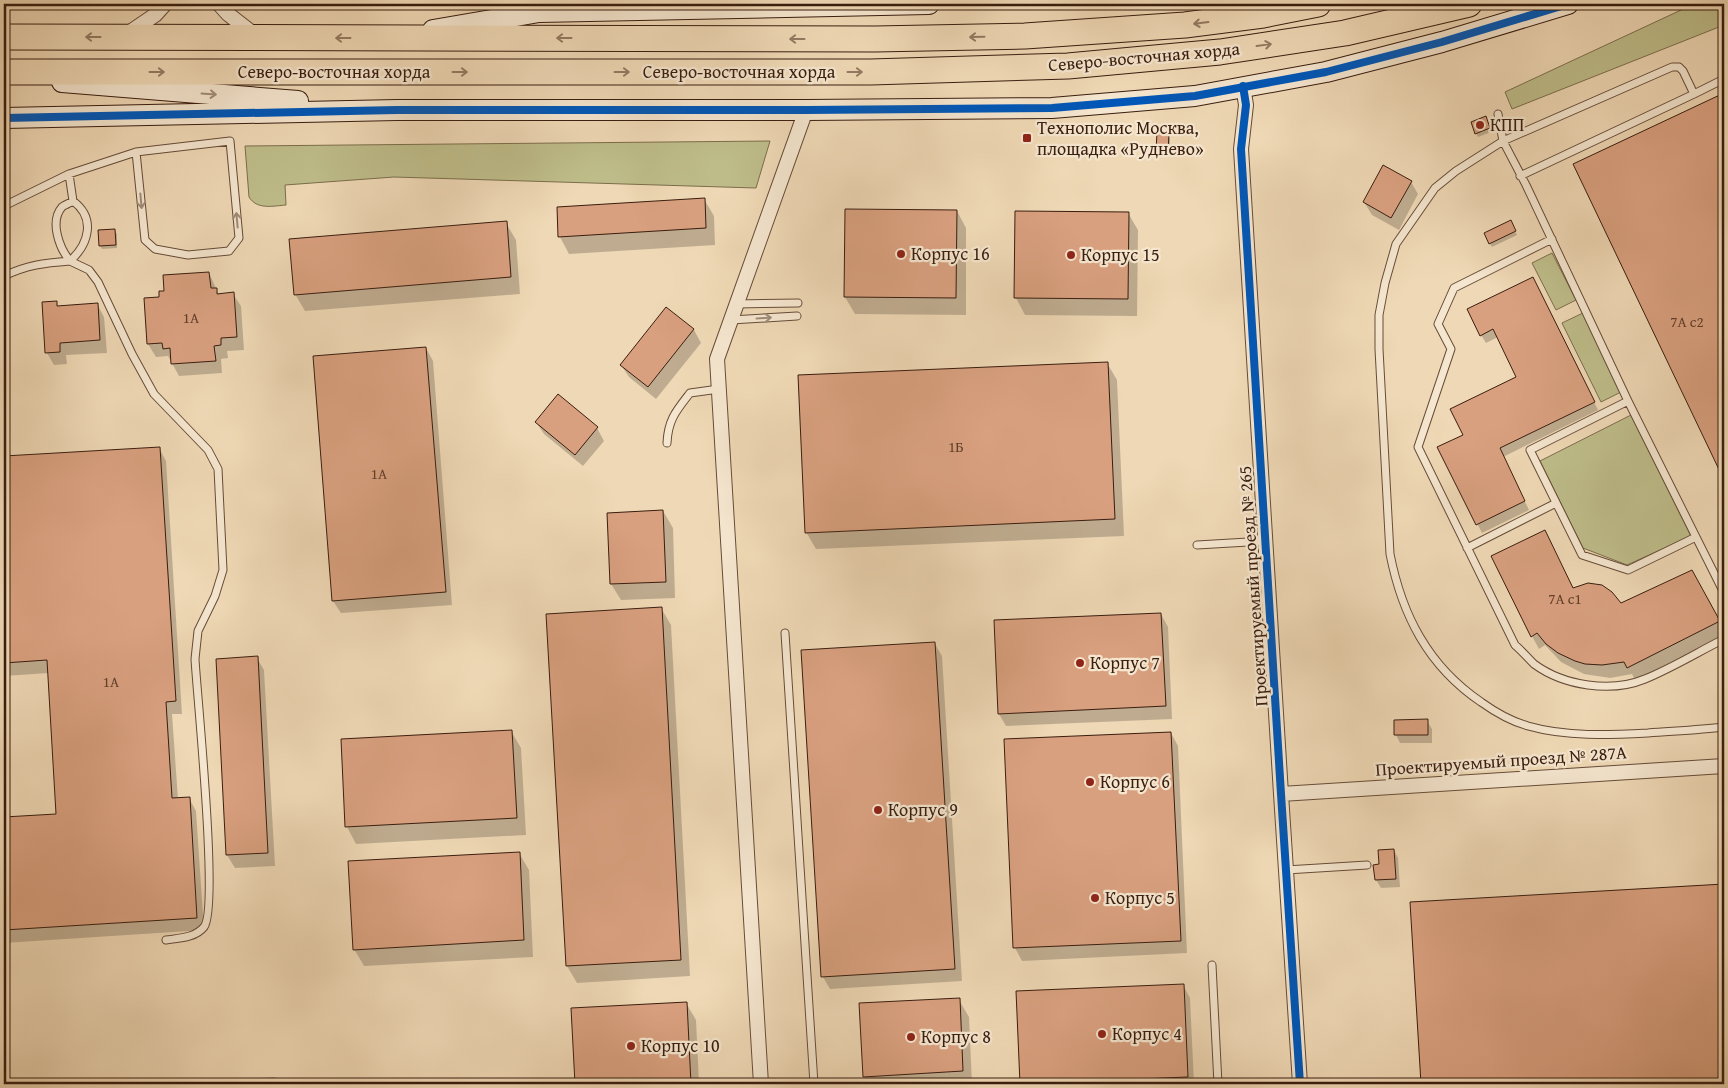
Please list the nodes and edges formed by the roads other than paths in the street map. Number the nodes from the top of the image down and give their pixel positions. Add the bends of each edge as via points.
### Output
1 (165, 4) edge
2 (218, 4) edge
3 (929, 4) edge
4 (1318, 4) edge
5 (1469, 4) edge
6 (1568, 4) edge
7 (4, 33) edge
8 (4, 37) edge
9 (46, 37) junction
10 (122, 37) junction
11 (392, 37) junction
12 (258, 38) junction
13 (4, 72) edge
14 (4, 77) edge
15 (1724, 79) edge
16 (1243, 86) junction
17 (1694, 94) junction
18 (397, 110) junction
19 (806, 110) junction
20 (1498, 114) dead end
21 (4, 118) edge
22 (1503, 141) junction
23 (136, 152) junction
24 (69, 174) junction
25 (1520, 176) junction
26 (73, 201) junction
27 (4, 206) edge
28 (1552, 239) junction
29 (70, 262) junction
30 (4, 276) edge
31 (798, 303) dead end
32 (736, 304) junction
33 (797, 316) dead end
34 (731, 320) junction
35 (719, 389) junction
36 (1628, 401) junction
37 (667, 443) dead end
38 (1556, 503) junction
39 (1696, 537) junction
40 (1265, 541) junction
41 (1197, 545) dead end
42 (1468, 548) junction
43 (1724, 593) edge
44 (785, 633) dead end
45 (1724, 639) edge
46 (1724, 727) edge
47 (1724, 766) edge
48 (1280, 794) junction
49 (1368, 865) dead end
50 (1286, 870) junction
51 (166, 940) dead end
52 (1212, 965) dead end
53 (761, 1084) edge
54 (814, 1084) edge
55 (1218, 1084) edge
56 (1300, 1084) edge

1 - 10 street via 156,15
2 - 12 street
3 - 11 street via 539,12
4 -> 11 highway, Северо-восточная хорда via 1185,25 1026,36 875,39
13 -> 5 highway, Северо-восточная хорда via 871,72 1068,66 1220,52 1345,34
6 - 16 street via 1326,72
7 - 9 street
8 - 9 highway, Северо-восточная хорда
10 -> 9 highway, Северо-восточная хорда
10 - 12 highway, Северо-восточная хорда
11 -> 12 highway, Северо-восточная хорда
14 -> 18 street
15 - 17 lane
16 - 19 street via 1195,96 1052,108
16 - 40 street, Проектируемый проезд № 265 via 1246,104 1241,149
17 - 22 lane via 1683,71 1672,67
17 - 25 lane
18 - 19 street
18 - 21 street
19 - 32 street
20 - 22 lane
22 - 25 lane
22 - 46 lane via 1435,188 1396,244 1385,283 1380,315 1380,349 1390,554 1403,603 1416,631 1440,667 1460,688 1500,715 1527,726 1565,733 1610,735
23 -> 23 lane via 144,240 155,249 188,255 229,251 239,238 230,141
23 - 24 lane
24 - 26 lane
24 - 27 lane
25 - 28 lane
26 - 29 lane via 62,208 56,230
26 - 29 lane via 87,217 87,228 83,246
28 - 36 lane
28 - 42 lane via 1454,288 1438,324 1451,349 1418,447
29 - 30 lane via 23,267
29 - 51 lane via 89,270 98,282 154,394 208,450 218,469 223,570 198,631 195,659 209,848 209,914 205,926 192,936
31 - 32 lane
32 - 34 street
34 -> 33 lane
34 - 35 street via 717,359
35 - 37 lane via 690,394 668,428
35 - 53 street
36 - 38 lane via 1530,450
36 - 39 lane
38 - 39 lane via 1582,555 1628,570
38 - 42 lane
39 - 43 lane
40 - 41 lane
40 - 48 street, Проектируемый проезд № 265
42 - 45 lane via 1515,644 1535,664 1563,680 1594,686 1644,680
44 - 54 lane
47 - 48 street, Проектируемый проезд № 287А
48 - 50 street, Проектируемый проезд № 265
49 - 50 lane
50 - 56 street, Проектируемый проезд № 265
52 - 55 lane

